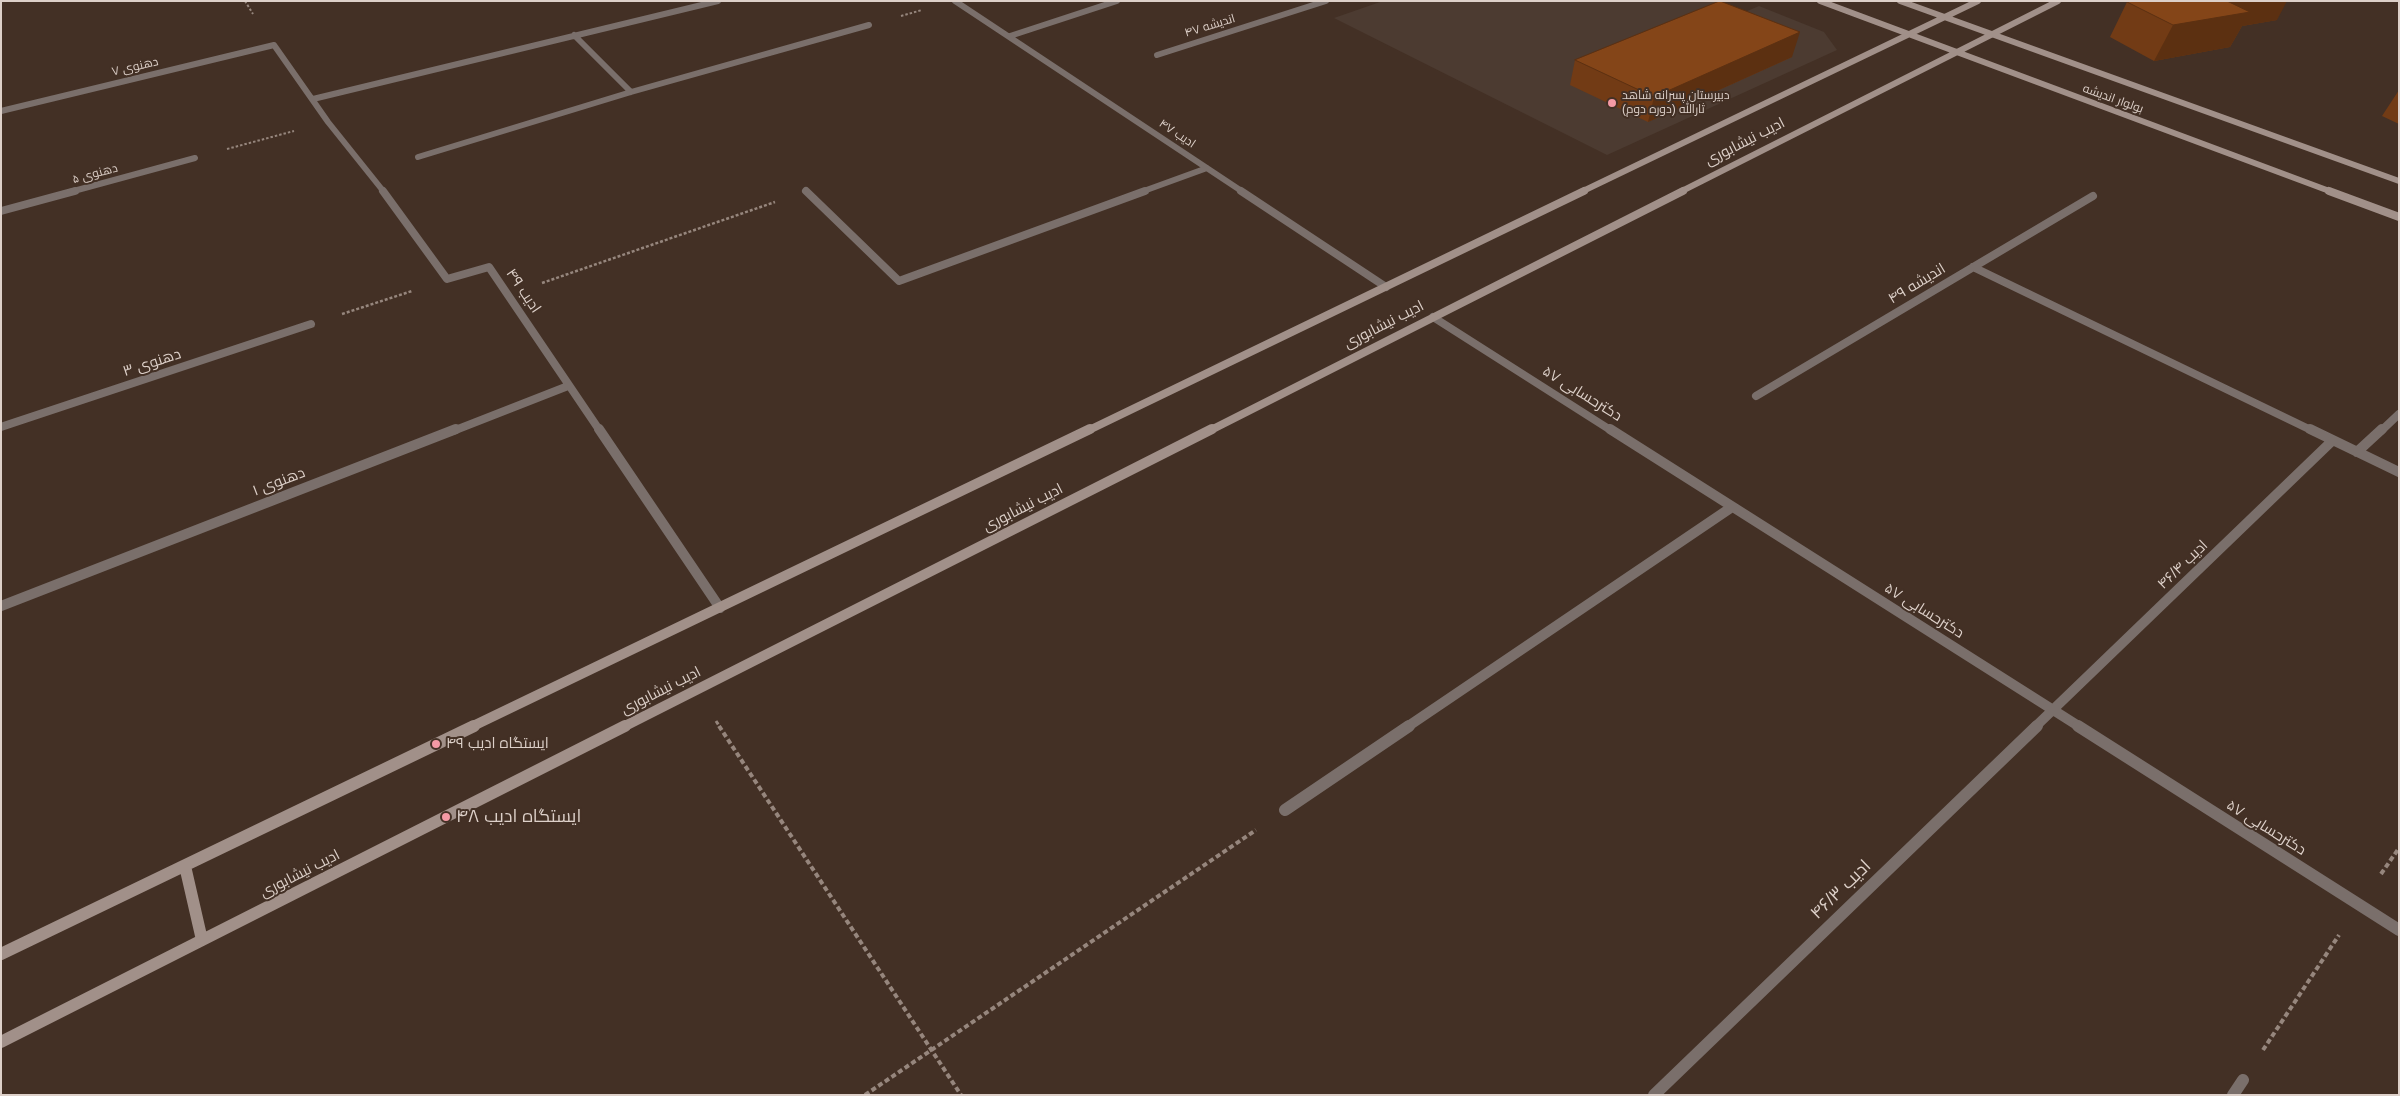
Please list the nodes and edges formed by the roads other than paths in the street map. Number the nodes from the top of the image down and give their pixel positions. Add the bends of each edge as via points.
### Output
1 (718, 1) edge
2 (956, 1) edge
3 (1117, 1) edge
4 (1326, 1) edge
5 (1820, 1) edge
6 (1900, 1) edge
7 (1978, 1) edge
8 (2058, 1) edge
9 (1944, 17) junction
10 (869, 25) road end
11 (1909, 34) junction
12 (1992, 34) junction
13 (574, 36) junction
14 (1010, 36) junction
15 (1957, 52) junction
16 (1157, 55) dead end
17 (631, 92) junction
18 (313, 99) junction
19 (1, 111) edge
20 (195, 158) road end
21 (418, 158) dead end
22 (1207, 168) junction
23 (2399, 181) edge
24 (806, 191) road end
25 (2093, 196) dead end
26 (1, 211) edge
27 (2399, 217) edge
28 (1973, 267) junction
29 (1386, 287) junction
30 (1433, 317) junction
31 (311, 324) road end
32 (568, 386) junction
33 (1756, 396) dead end
34 (2399, 414) edge
35 (1, 427) edge
36 (2333, 440) junction
37 (2357, 452) junction
38 (2399, 472) edge
39 (1732, 507) junction
40 (1, 606) edge
41 (720, 608) junction
42 (2053, 710) junction
43 (1285, 810) road end
44 (185, 866) junction
45 (2399, 930) edge
46 (202, 940) junction
47 (1, 954) edge
48 (1, 1042) edge
49 (2243, 1080) road end
50 (1654, 1095) edge
51 (2233, 1095) edge

1 - 13 street
2 - 14 street, ادیب ۴۷
3 - 14 street
4 - 16 street, اندیشه ۴۷
5 - 11 street, بولوار اندیشه
6 - 9 street, بولوار اندیشه
7 - 9 street, ادیب نیشابوری
8 - 12 street, ادیب نیشابوری
9 - 11 street, ادیب نیشابوری
9 - 12 street, بولوار اندیشه
10 - 17 street
11 - 15 street, بولوار اندیشه
11 - 29 street, ادیب نیشابوری
12 - 15 street, ادیب نیشابوری
12 - 23 street, بولوار اندیشه
13 - 17 street
13 - 18 street
14 - 22 street, ادیب ۴۷
15 - 27 street, بولوار اندیشه
15 - 30 street, ادیب نیشابوری
17 - 21 street
18 - 19 street, دهنوی ۷ via 274,46
18 - 32 street, ادیب ۴۹ via 447,279 489,267
20 - 26 street, دهنوی ۵
22 - 24 street via 899,281
22 - 29 street, ادیب ۴۷
25 - 28 street, اندیشه ۴۹
28 - 33 street, اندیشه ۴۹
28 - 36 street
29 - 41 street, ادیب نیشابوری
30 - 39 street, دکترحسابی ۵۷
30 - 46 street, ادیب نیشابوری
31 - 35 street, دهنوی ۳
32 - 40 street, دهنوی ۱
32 - 41 street, ادیب ۴۹
34 - 37 street
36 - 37 street
36 - 42 street, ادیب ۴۶/۴
37 - 38 street
39 - 42 street, دکترحسابی ۵۷
39 - 43 street
41 - 44 street, ادیب نیشابوری
42 - 45 street, دکترحسابی ۵۷
42 - 50 street, ادیب ۴۶/۳
44 - 46 street
44 - 47 street, ادیب نیشابوری
46 - 48 street, ادیب نیشابوری
49 - 51 street

